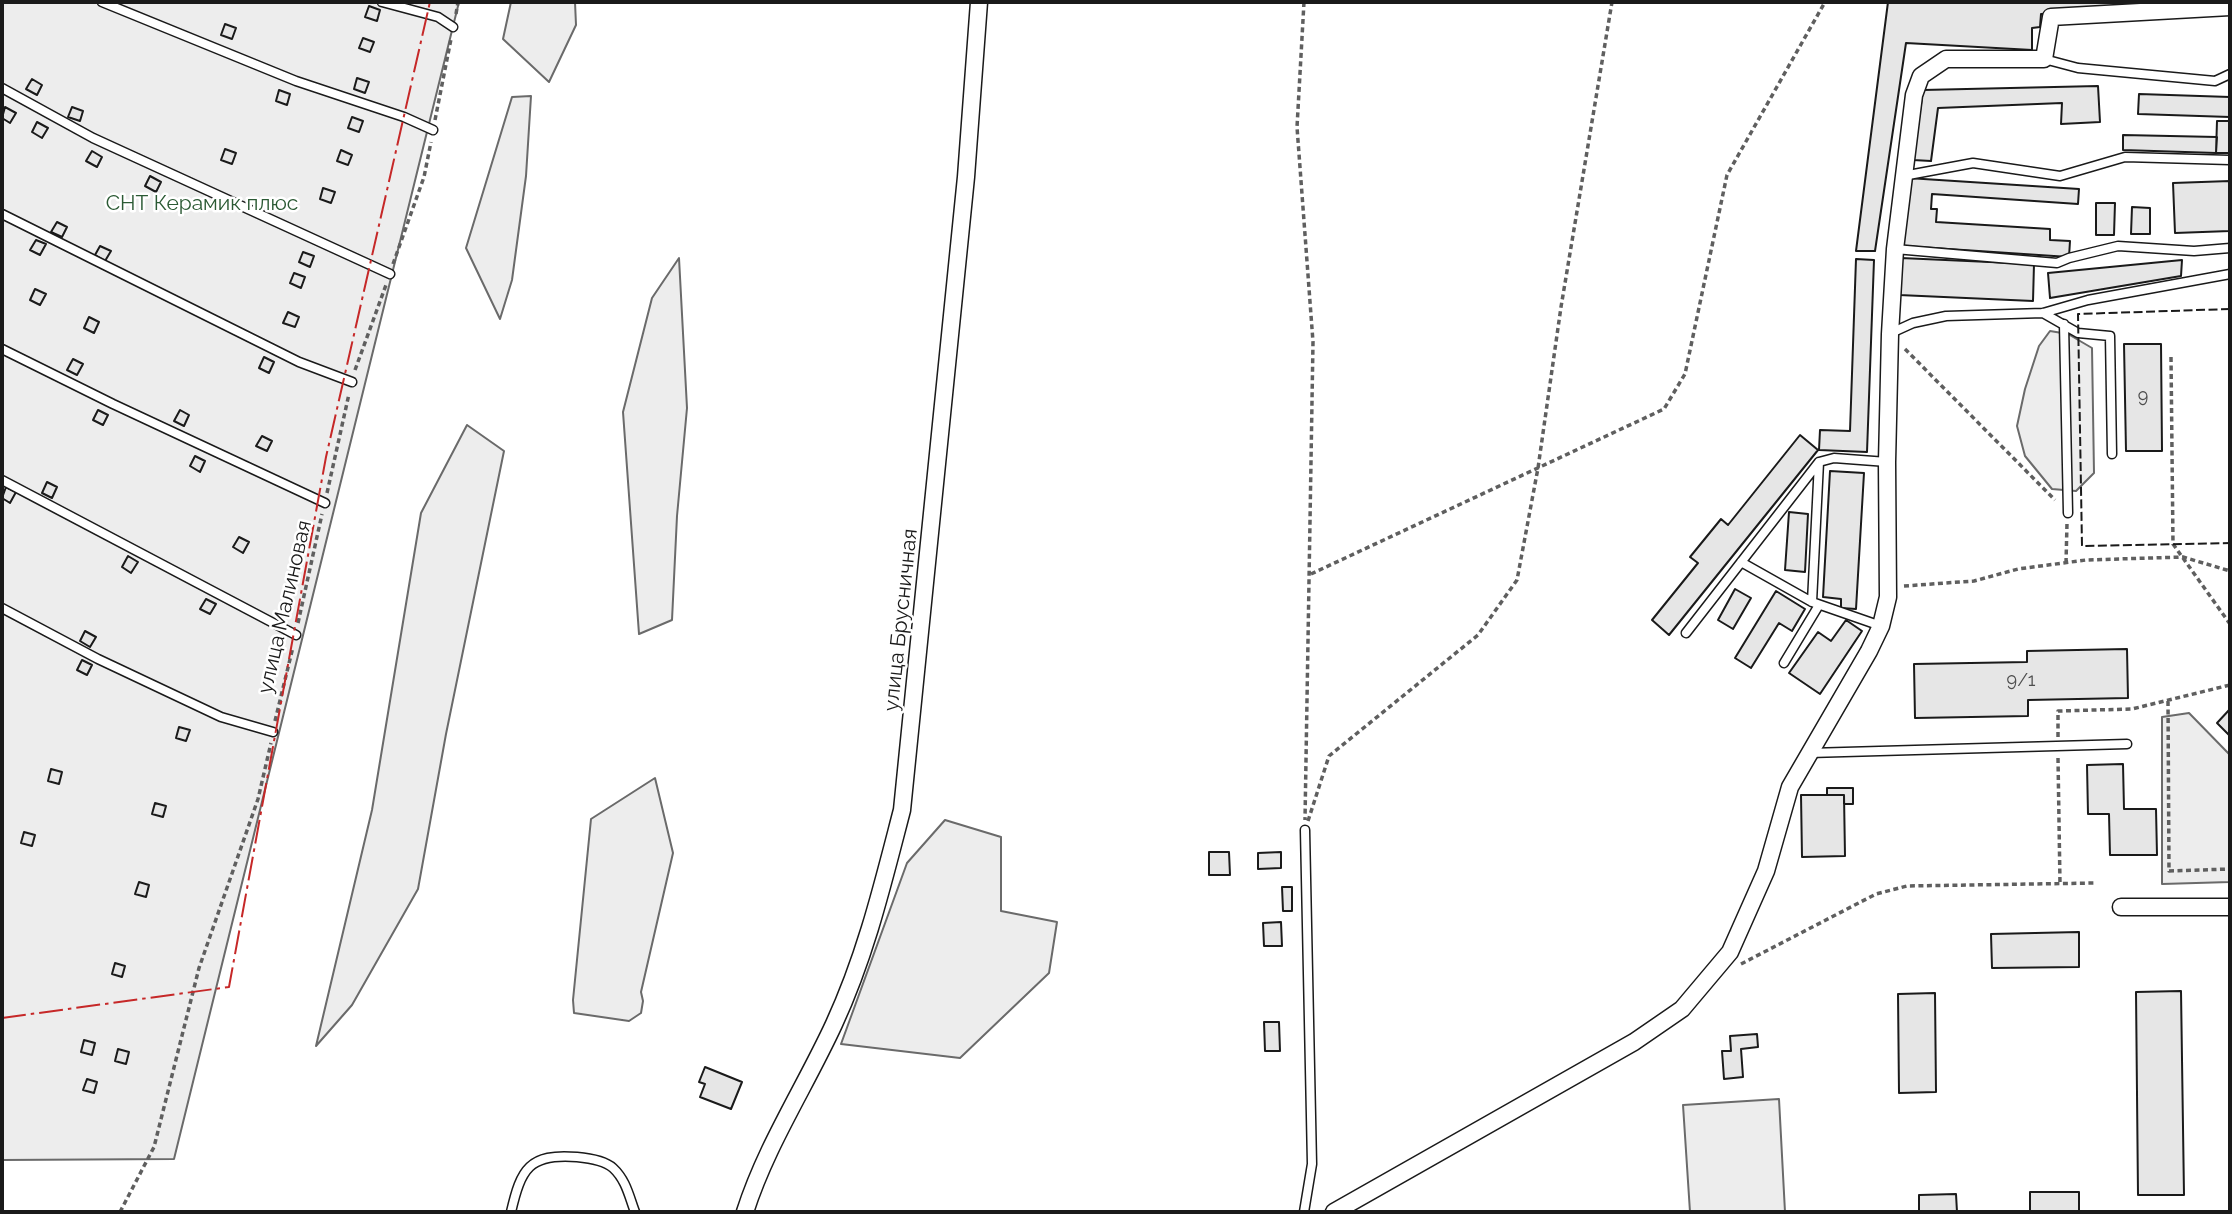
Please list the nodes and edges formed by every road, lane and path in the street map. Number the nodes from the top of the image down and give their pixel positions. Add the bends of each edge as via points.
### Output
1 (102, 2) edge
2 (382, 2) edge
3 (458, 2) edge
4 (979, 2) edge
5 (1304, 2) edge
6 (1612, 2) edge
7 (1825, 2) edge
8 (2230, 7) edge
9 (453, 27) junction
10 (2044, 59) junction
11 (2230, 74) edge
12 (2, 88) edge
13 (433, 130) junction
14 (2230, 160) edge
15 (1903, 176) junction
16 (2, 214) edge
17 (2230, 247) edge
18 (1895, 249) junction
19 (390, 274) junction
20 (2230, 274) edge
21 (2043, 313) junction
22 (2064, 324) junction
23 (1890, 334) junction
24 (2, 349) edge
25 (2171, 357) dead end
26 (352, 382) junction
27 (2112, 454) dead end
28 (1819, 462) junction
29 (1887, 462) junction
30 (1538, 467) junction
31 (2, 480) edge
32 (325, 503) junction
33 (2068, 513) junction
34 (2183, 557) junction
35 (1741, 562) junction
36 (2066, 563) junction
37 (2230, 571) edge
38 (1311, 574) junction
39 (1888, 588) junction
40 (1816, 603) junction
41 (2, 608) edge
42 (2230, 624) edge
43 (1881, 626) junction
44 (1686, 633) dead end
45 (296, 635) junction
46 (1783, 663) dead end
47 (2168, 701) dead end
48 (273, 732) junction
49 (2127, 744) dead end
50 (1809, 753) junction
51 (1305, 830) junction
52 (2230, 869) edge
53 (2096, 883) dead end
54 (2121, 907) dead end
55 (2230, 907) edge
56 (1710, 974) junction
57 (120, 1212) edge
58 (512, 1212) edge
59 (635, 1212) edge
60 (746, 1212) edge
61 (1304, 1212) edge
62 (1334, 1212) edge

1 - 13 lane via 296,81
2 - 9 lane via 438,17
3 - 9 path, улица Малиновая
4 - 60 street, улица Брусничная via 965,191 902,810 859,965 757,1177
5 - 38 path via 1297,127 1314,342
6 - 30 path
7 - 30 path via 1727,175 1685,374 1664,409
8 - 10 street via 2051,17
9 - 13 path, улица Малиновая
10 - 11 lane via 2078,68 2215,81
10 - 15 street via 1947,59 1921,76 1914,95
12 - 19 lane via 93,138
13 - 19 path, улица Малиновая via 424,177
14 - 15 lane via 2125,157 2060,176 1973,163
15 - 18 street
16 - 26 lane via 299,362
17 - 18 lane via 2194,251 2118,246 2057,263
18 - 23 street
19 - 26 path, улица Малиновая
20 - 21 lane via 2088,300
21 - 22 lane
21 - 23 lane via 1946,316
22 - 27 lane via 2078,333 2110,336
22 - 33 lane
23 - 29 street
23 - 33 path
24 - 32 lane
25 - 34 path via 2173,544
26 - 32 path, улица Малиновая
28 - 29 lane via 1834,457
28 - 35 lane
28 - 40 lane
29 - 39 street
30 - 38 path
30 - 51 path via 1517,580 1478,635 1329,756
31 - 45 lane
32 - 45 path, улица Малиновая
33 - 36 path
34 - 36 path
34 - 37 path
34 - 42 path
35 - 40 lane
35 - 44 lane
36 - 39 path via 1974,581
38 - 51 path
39 - 43 street
40 - 43 lane
40 - 46 lane
41 - 48 lane via 221,717
43 - 50 street
45 - 48 path, улица Малиновая
47 - 52 path via 2169,871
48 - 57 path, улица Малиновая via 258,799 199,968 154,1147
49 - 50 lane
50 - 56 street via 1790,787 1766,871 1741,929
51 - 61 lane via 1312,1164
53 - 56 path via 1907,886 1876,894 1732,969
54 - 55 street
56 - 62 street via 1682,1009 1634,1042
58 - 59 lane via 525,1172 539,1159 556,1155 589,1158 611,1167 625,1183

